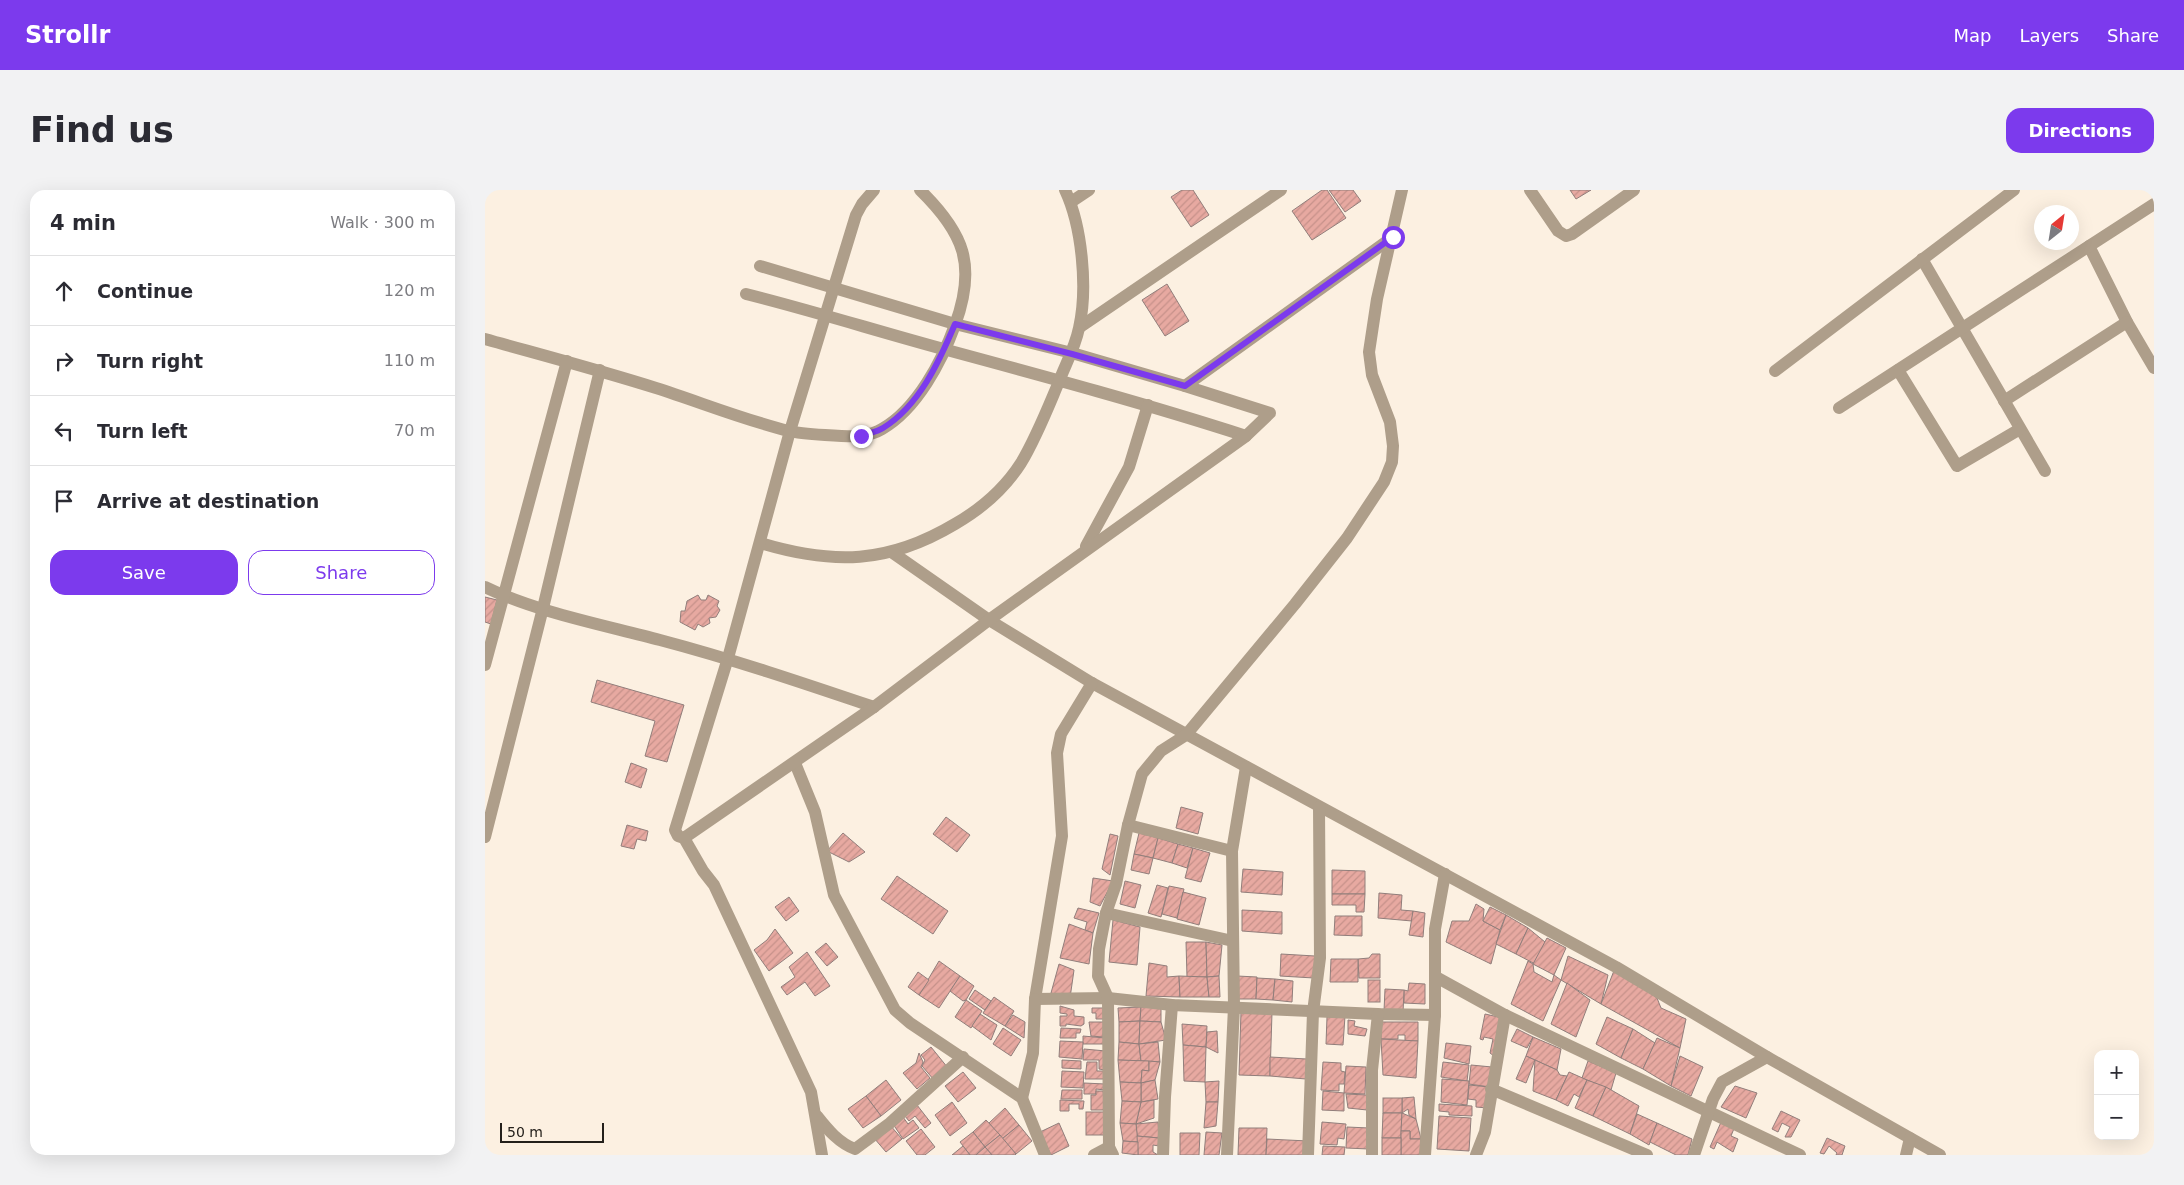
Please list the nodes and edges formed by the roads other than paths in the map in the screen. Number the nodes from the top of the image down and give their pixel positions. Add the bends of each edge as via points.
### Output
1 (874, 190) edge
2 (920, 190) edge
3 (1065, 190) edge
4 (1089, 190) edge
5 (1281, 190) edge
6 (1402, 190) edge
7 (1530, 190) edge
8 (1634, 190) edge
9 (2014, 190) edge
10 (1071, 202) junction
11 (2154, 204) edge
12 (1393, 237) junction
13 (2089, 246) junction
14 (1922, 260) junction
15 (760, 266) dead end
16 (835, 288) junction
17 (746, 294) dead end
18 (825, 314) junction
19 (2127, 322) junction
20 (955, 324) junction
21 (1080, 327) junction
22 (1962, 328) junction
23 (485, 339) edge
24 (945, 350) junction
25 (1072, 354) junction
26 (567, 361) junction
27 (2154, 368) edge
28 (600, 370) junction
29 (1898, 370) junction
30 (1775, 371) dead end
31 (1059, 380) junction
32 (1185, 386) junction
33 (2004, 401) junction
34 (1148, 405) junction
35 (1839, 408) dead end
36 (2020, 429) junction
37 (790, 431) junction
38 (1245, 436) junction
39 (2045, 471) dead end
40 (760, 543) junction
41 (1083, 551) junction
42 (893, 553) junction
43 (485, 587) edge
44 (504, 596) junction
45 (543, 608) junction
46 (989, 620) junction
47 (728, 658) junction
48 (485, 665) edge
49 (1092, 683) junction
50 (874, 707) junction
51 (1186, 735) junction
52 (795, 763) junction
53 (1246, 768) junction
54 (1319, 807) junction
55 (1128, 825) junction
56 (485, 836) edge
57 (684, 838) junction
58 (1232, 851) junction
59 (1445, 874) junction
60 (1106, 913) junction
61 (1233, 940) junction
62 (1436, 977) junction
63 (1108, 998) junction
64 (1035, 999) junction
65 (1172, 1005) junction
66 (1234, 1007) junction
67 (1313, 1012) junction
68 (1378, 1014) junction
69 (1435, 1015) junction
70 (1505, 1015) junction
71 (963, 1057) junction
72 (1767, 1057) junction
73 (1491, 1089) junction
74 (1022, 1098) junction
75 (1708, 1113) junction
76 (817, 1116) junction
77 (1910, 1138) junction
78 (1111, 1151) edge
79 (822, 1155) edge
80 (1045, 1155) edge
81 (1094, 1155) edge
82 (1163, 1155) edge
83 (1227, 1155) edge
84 (1308, 1155) edge
85 (1372, 1155) edge
86 (1425, 1155) edge
87 (1476, 1155) edge
88 (1647, 1155) edge
89 (1694, 1155) edge
90 (1800, 1155) edge
91 (1906, 1155) edge
92 (1940, 1155) edge

1 - 16 street via 865,198 856,215
2 - 20 street via 943,213 956,233 963,254 967,282
3 - 10 street
4 - 10 street
5 - 21 street
6 - 12 street
7 - 8 street via 1558,231 1566,236
9 - 14 street
10 - 21 street via 1080,244
11 - 13 street
12 - 32 street
12 - 51 street via 1377,299 1369,352 1372,376 1390,422 1393,446 1392,462 1384,482 1347,538
13 - 19 street
13 - 22 street
14 - 22 street
14 - 30 street
15 - 16 street
16 - 18 street
16 - 20 street
17 - 18 street
18 - 24 street
18 - 37 street
19 - 27 street
19 - 33 street
20 - 24 street
20 - 25 street
21 - 25 street
22 - 29 street
22 - 33 street
23 - 26 street
24 - 31 street
24 - 37 street via 921,390 905,410 882,429 861,436
25 - 31 street
25 - 32 street
26 - 28 street
26 - 44 street
28 - 37 street
28 - 45 street
29 - 35 street
29 - 36 street via 1957,466
31 - 34 street
31 - 42 street via 1021,464 1000,489 977,511 935,537
32 - 38 street via 1269,411 1269,415
33 - 36 street
34 - 38 street
34 - 41 street via 1129,467
36 - 39 street
37 - 40 street
38 - 41 street
40 - 42 street via 812,556
40 - 47 street
41 - 46 street
42 - 46 street
43 - 44 street
44 - 45 street
44 - 48 street
45 - 47 street
45 - 56 street
46 - 49 street
46 - 50 street
47 - 50 street
47 - 57 street via 675,830
49 - 51 street
49 - 64 street via 1065,727 1057,753 1062,836
50 - 52 street
51 - 53 street
51 - 55 street via 1161,751 1142,774
52 - 57 street
52 - 71 street via 815,812 834,895 895,1010
53 - 54 street
53 - 58 street
54 - 59 street
54 - 67 street via 1320,958
55 - 58 street
55 - 60 street via 1116,884
57 - 76 street via 714,885 741,939 811,1092
58 - 61 street
59 - 62 street via 1435,929
59 - 72 street via 1616,966
60 - 61 street
60 - 63 street via 1097,961 1098,976
61 - 66 street
62 - 69 street
62 - 70 street
63 - 64 street
63 - 65 street
63 - 78 street
64 - 74 street via 1033,1053
65 - 66 street
65 - 82 street
66 - 67 street
66 - 83 street
67 - 68 street
67 - 84 street
68 - 69 street
68 - 85 street via 1372,1070
69 - 86 street
70 - 73 street
70 - 75 street
71 - 74 street
71 - 76 street via 890,1123 855,1149 831,1134
72 - 75 street via 1722,1082
72 - 77 street
73 - 87 street via 1485,1132
73 - 88 street
74 - 80 street
75 - 89 street
75 - 90 street
76 - 79 street
77 - 91 street
77 - 92 street
78 - 81 street

